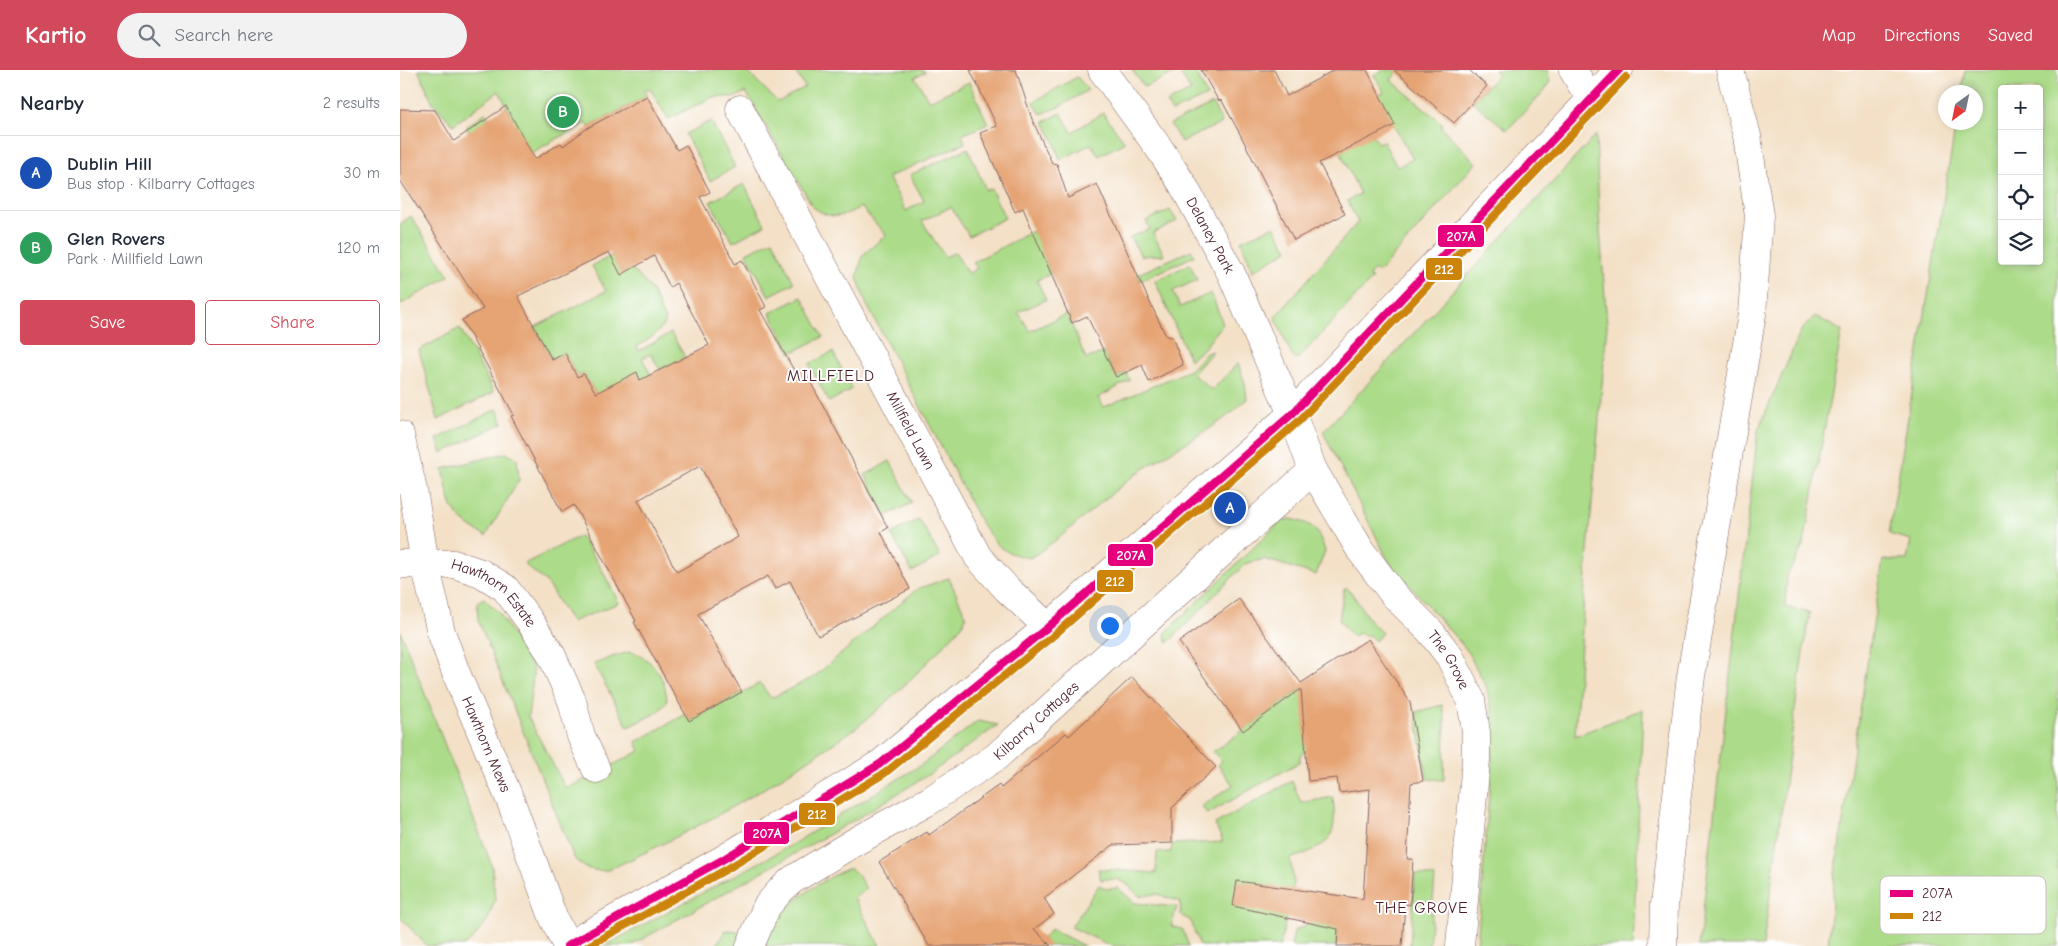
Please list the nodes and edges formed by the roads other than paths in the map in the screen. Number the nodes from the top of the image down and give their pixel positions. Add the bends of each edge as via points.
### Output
1 (1102, 70) edge
2 (1573, 70) edge
3 (1619, 70) edge
4 (1730, 70) edge
5 (1593, 97) junction
6 (740, 109) dead end
7 (1292, 414) junction
8 (400, 435) edge
9 (1313, 470) junction
10 (412, 564) edge
11 (1048, 627) junction
12 (596, 769) dead end
13 (567, 946) edge
14 (750, 946) edge
15 (1460, 946) edge
16 (1663, 946) edge

1 - 7 street, Delaney Park via 1183,184 1231,273
2 - 5 street via 1583,88
3 - 5 street
4 - 16 street via 1747,136 1759,216 1752,314 1692,676 1664,905
5 - 7 street
6 - 11 street, Millfield Lawn via 978,557
7 - 9 street, The Grove
7 - 11 street
8 - 10 street, Hawthorn Estate via 413,490
9 - 14 street, Kilbarry Cottages via 996,757 929,801 792,880 767,906
9 - 15 street, The Grove via 1360,551 1394,595 1430,631 1450,657 1471,700 1476,760
10 - 12 street, Hawthorn Estate via 454,564 481,573 506,588 551,654
10 - 13 street, Hawthorn Mews
11 - 13 street via 880,764 722,860

